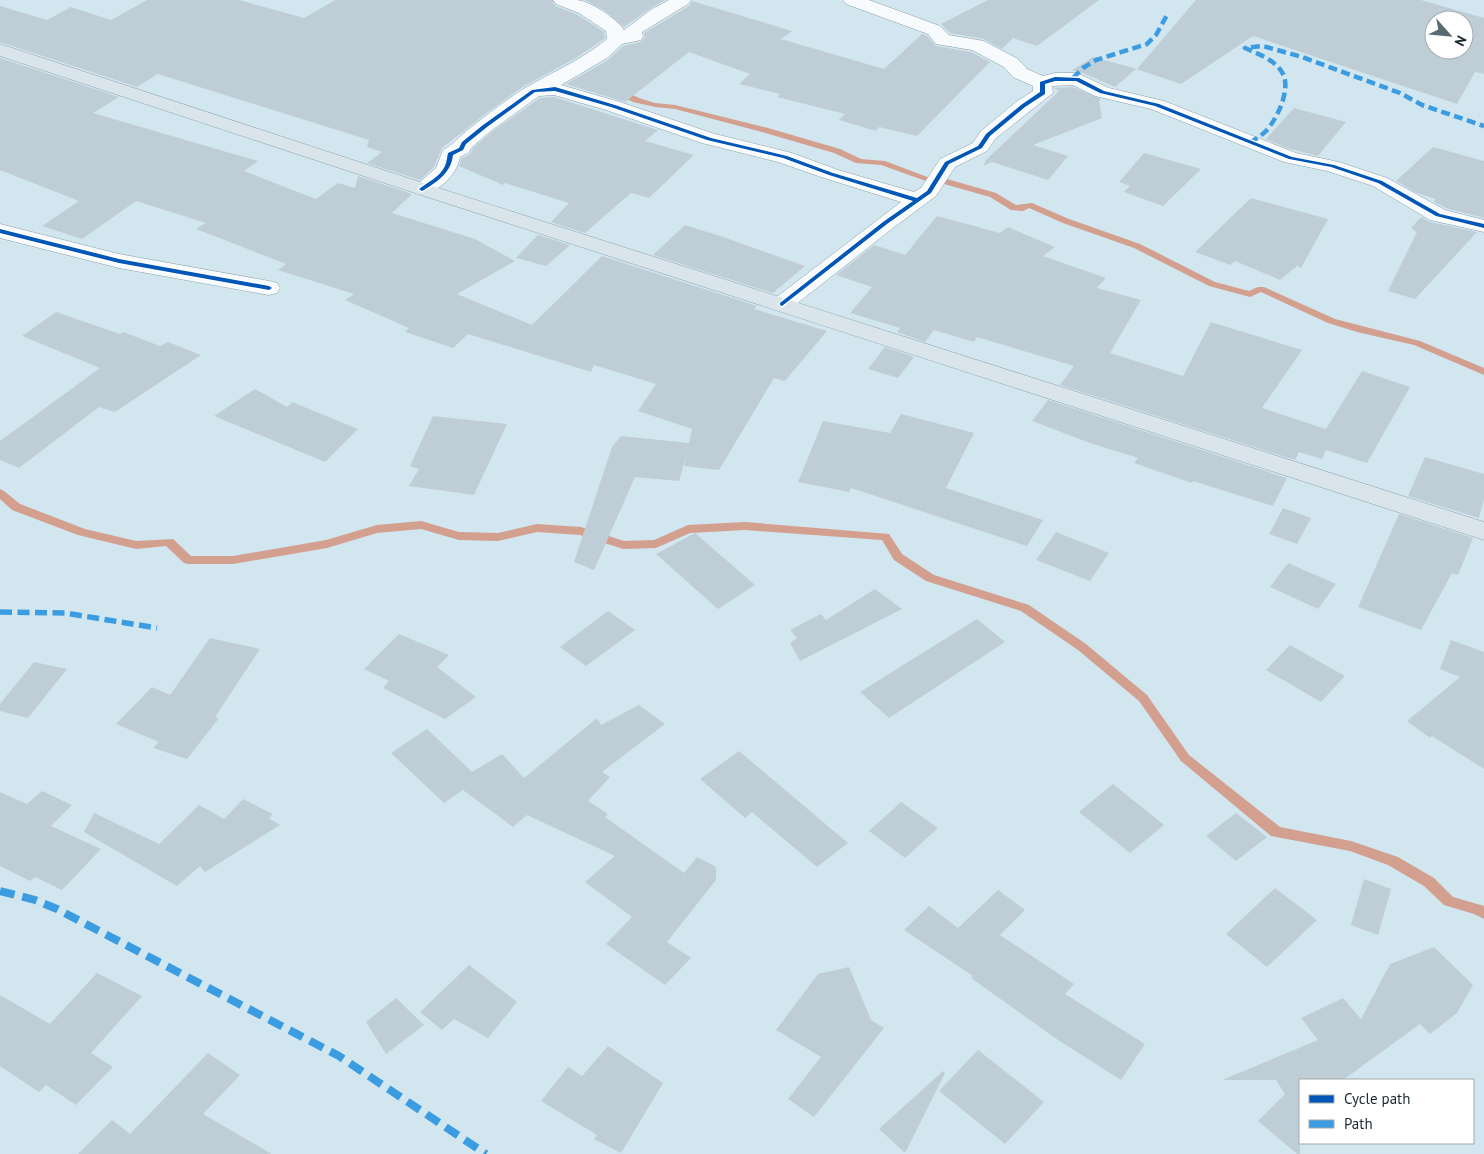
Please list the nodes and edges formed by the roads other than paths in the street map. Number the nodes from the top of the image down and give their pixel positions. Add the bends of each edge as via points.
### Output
1 (562, 0) edge
2 (682, 0) edge
3 (852, 0) edge
4 (616, 40) junction
5 (0, 50) edge
6 (1042, 83) junction
7 (534, 91) junction
8 (422, 189) junction
9 (917, 200) junction
10 (1484, 226) edge
11 (0, 231) edge
12 (269, 288) dead end
13 (782, 304) junction
14 (1484, 531) edge

1 - 4 street via 585,9 612,26
2 - 4 street via 633,30 634,36
3 - 6 street via 934,30 943,40 977,45
4 - 7 street via 600,54
5 - 8 main road
6 - 9 street via 1043,93 988,135 980,147 947,163 929,192
6 - 10 street via 1072,78 1102,92 1157,105 1291,158 1332,166 1380,182 1438,215
7 - 8 street via 485,126 461,149 450,154 450,164 437,180
7 - 9 street via 555,89 576,94 709,139 785,157
8 - 13 main road
9 - 13 street
11 - 12 street via 119,261
13 - 14 main road

